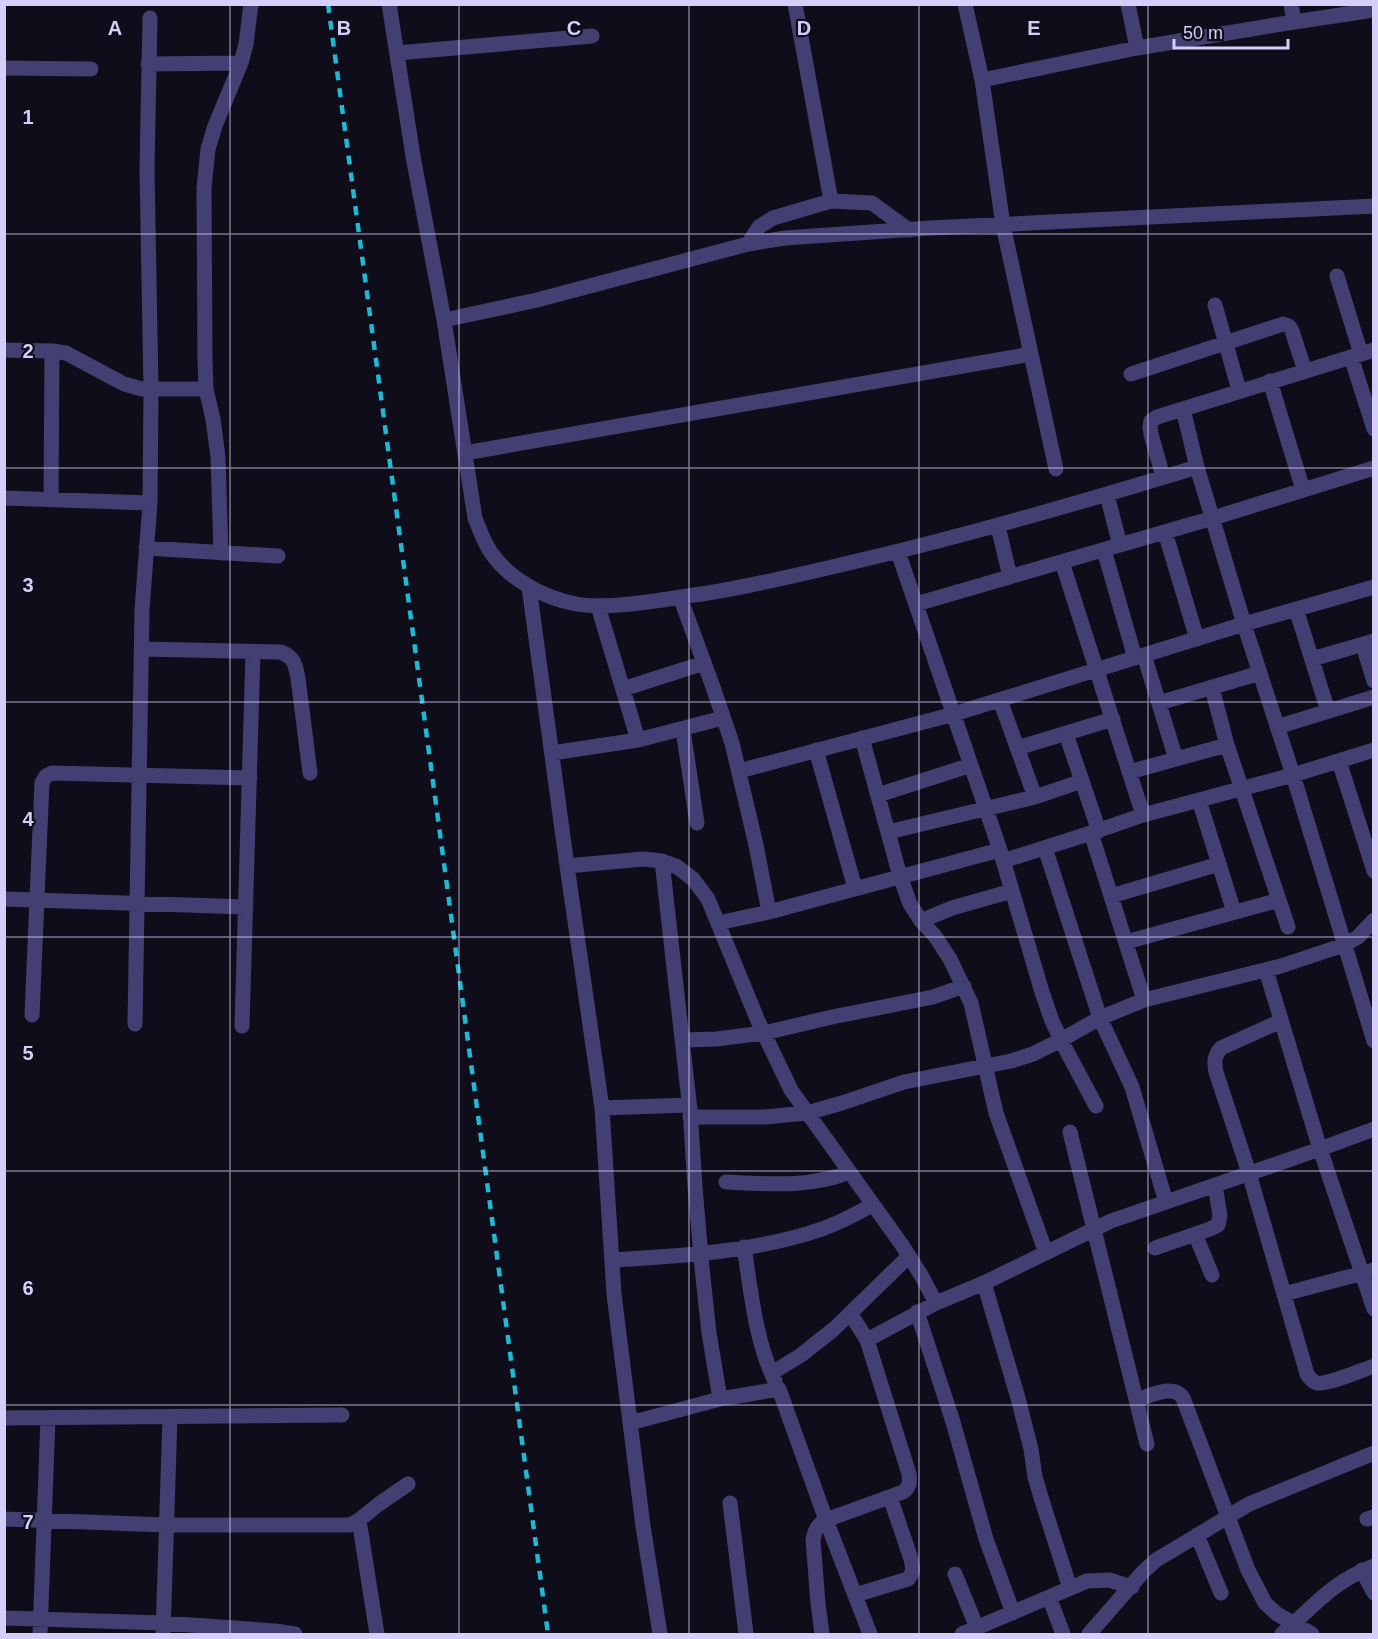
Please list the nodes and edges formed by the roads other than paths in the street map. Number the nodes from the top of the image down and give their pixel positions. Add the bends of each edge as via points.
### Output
1 (251, 4) edge
2 (389, 4) edge
3 (795, 4) edge
4 (965, 4) edge
5 (1128, 4) edge
6 (1291, 4) edge
7 (1374, 10) edge
8 (150, 18) dead end
9 (1294, 22) junction
10 (592, 36) dead end
11 (1137, 48) junction
12 (397, 52) junction
13 (241, 63) junction
14 (148, 64) junction
15 (4, 68) edge
16 (91, 69) dead end
17 (982, 80) junction
18 (831, 201) junction
19 (1374, 206) edge
20 (1003, 225) junction
21 (909, 230) junction
22 (748, 244) junction
23 (1337, 276) dead end
24 (1215, 305) dead end
25 (444, 320) junction
26 (1225, 344) junction
27 (4, 350) edge
28 (52, 351) junction
29 (1031, 354) junction
30 (1362, 354) edge
31 (1305, 371) junction
32 (1131, 374) dead end
33 (1270, 381) junction
34 (206, 389) junction
35 (151, 390) junction
36 (1239, 390) junction
37 (1183, 409) junction
38 (1374, 429) edge
39 (465, 453) junction
40 (1197, 467) junction
41 (1374, 468) edge
42 (1056, 469) dead end
43 (1163, 477) junction
44 (1303, 490) junction
45 (1107, 495) junction
46 (4, 498) edge
47 (51, 500) junction
48 (150, 502) junction
49 (1213, 519) junction
50 (998, 526) junction
51 (1165, 532) junction
52 (1120, 545) junction
53 (146, 548) junction
54 (1104, 550) junction
55 (898, 552) junction
56 (221, 553) junction
57 (278, 556) dead end
58 (1062, 562) junction
59 (1010, 577) junction
60 (529, 586) junction
61 (1374, 587) edge
62 (680, 597) junction
63 (916, 604) junction
64 (598, 606) junction
65 (1296, 609) junction
66 (1244, 624) junction
67 (1197, 639) junction
68 (1368, 643) edge
69 (142, 649) junction
70 (253, 652) junction
71 (1140, 657) junction
72 (1312, 659) junction
73 (704, 663) junction
74 (1097, 670) junction
75 (1260, 673) junction
76 (1374, 681) edge
77 (1212, 688) junction
78 (623, 689) junction
79 (1374, 697) edge
80 (1000, 700) junction
81 (1159, 703) junction
82 (1328, 711) junction
83 (954, 714) junction
84 (723, 718) junction
85 (1113, 719) junction
86 (1278, 727) junction
87 (683, 730) junction
88 (1066, 734) junction
89 (862, 738) junction
90 (638, 740) junction
91 (1227, 745) junction
92 (1017, 748) junction
93 (816, 750) junction
94 (1374, 750) edge
95 (552, 753) junction
96 (1176, 759) junction
97 (1339, 761) junction
98 (971, 765) junction
99 (739, 771) junction
100 (310, 772) dead end
101 (1129, 772) junction
102 (139, 775) junction
103 (1293, 775) junction
104 (250, 778) junction
105 (1082, 781) junction
106 (1242, 789) junction
107 (878, 795) junction
108 (1035, 797) junction
109 (1200, 800) junction
110 (986, 808) junction
111 (1143, 815) junction
112 (697, 824) dead end
113 (888, 832) junction
114 (1095, 832) junction
115 (1045, 848) junction
116 (1002, 855) junction
117 (662, 861) junction
118 (1219, 864) junction
119 (567, 866) junction
120 (1374, 871) edge
121 (900, 876) junction
122 (855, 888) junction
123 (1012, 891) junction
124 (1111, 896) junction
125 (4, 899) edge
126 (37, 900) junction
127 (1279, 900) junction
128 (137, 904) junction
129 (246, 907) junction
130 (769, 912) junction
131 (1234, 912) junction
132 (921, 921) junction
133 (718, 923) junction
134 (1373, 923) edge
135 (1288, 927) dead end
136 (1126, 942) junction
137 (1344, 945) junction
138 (1266, 970) junction
139 (964, 986) junction
140 (1144, 1000) junction
141 (32, 1014) dead end
142 (1100, 1018) junction
143 (1281, 1021) junction
144 (135, 1024) dead end
145 (242, 1026) dead end
146 (764, 1033) junction
147 (682, 1040) junction
148 (1061, 1040) junction
149 (1374, 1041) edge
150 (985, 1065) junction
151 (1096, 1106) dead end
152 (602, 1108) junction
153 (690, 1111) junction
154 (807, 1113) junction
155 (1374, 1129) edge
156 (1070, 1132) dead end
157 (1320, 1149) junction
158 (850, 1172) junction
159 (1248, 1173) junction
160 (726, 1182) dead end
161 (1215, 1185) junction
162 (1166, 1202) junction
163 (872, 1205) junction
164 (1093, 1229) junction
165 (1195, 1234) junction
166 (744, 1247) junction
167 (1155, 1248) dead end
168 (700, 1253) junction
169 (1046, 1253) junction
170 (909, 1256) junction
171 (612, 1260) junction
172 (1368, 1272) edge
173 (1212, 1275) dead end
174 (984, 1283) junction
175 (1284, 1294) junction
176 (936, 1303) junction
177 (1374, 1309) edge
178 (917, 1312) junction
179 (850, 1313) junction
180 (867, 1340) junction
181 (1374, 1366) edge
182 (772, 1373) junction
183 (779, 1389) junction
184 (720, 1399) junction
185 (1136, 1400) junction
186 (342, 1415) dead end
187 (170, 1417) junction
188 (4, 1418) edge
189 (48, 1418) junction
190 (630, 1423) junction
191 (1147, 1444) dead end
192 (1374, 1453) edge
193 (408, 1484) dead end
194 (890, 1497) junction
195 (730, 1503) dead end
196 (1227, 1517) junction
197 (4, 1520) edge
198 (359, 1520) junction
199 (826, 1520) junction
200 (44, 1521) junction
201 (166, 1525) junction
202 (1197, 1535) junction
203 (1368, 1568) edge
204 (955, 1574) dead end
205 (1132, 1587) junction
206 (1070, 1588) junction
207 (1221, 1593) dead end
208 (1374, 1593) edge
209 (855, 1595) junction
210 (1049, 1597) junction
211 (1013, 1612) junction
212 (4, 1618) edge
213 (40, 1619) junction
214 (977, 1628) junction
215 (163, 1629) edge
216 (1288, 1630) edge
217 (257, 1632) edge
218 (40, 1635) edge
219 (296, 1635) edge
220 (377, 1635) edge
221 (660, 1635) edge
222 (746, 1635) edge
223 (822, 1635) edge
224 (870, 1635) edge
225 (962, 1635) edge
226 (1064, 1635) edge
227 (1089, 1635) edge
228 (1312, 1635) edge

1 - 13 street
2 - 12 street
3 - 18 street
4 - 17 street
5 - 11 street
6 - 9 street
7 - 9 street
8 - 14 street
9 - 11 street
10 - 12 street
11 - 17 street
12 - 25 street
13 - 14 street
13 - 34 street via 208,149 204,188
14 - 35 street
15 - 16 street
17 - 20 street
18 - 21 street via 872,203
18 - 22 street via 773,218 759,227
19 - 20 street
20 - 21 street
20 - 29 street
21 - 22 street
22 - 25 street via 537,300
23 - 30 street
24 - 26 street
25 - 39 street
26 - 31 street via 1283,324 1292,331
26 - 32 street
26 - 36 street
27 - 28 street
28 - 35 street via 66,353 124,384
28 - 47 street
29 - 39 street
29 - 42 street
30 - 31 street
30 - 38 street
31 - 33 street
33 - 36 street
33 - 44 street
34 - 35 street
34 - 56 street via 218,457
35 - 48 street
36 - 37 street
37 - 40 street
37 - 43 street via 1151,421
39 - 60 street via 475,518 482,536 507,571
40 - 43 street
40 - 49 street
41 - 44 street
43 - 45 street
44 - 49 street
45 - 50 street
45 - 52 street
46 - 47 street
47 - 48 street
48 - 53 street
49 - 51 street
49 - 66 street
50 - 55 street
50 - 59 street
51 - 52 street
51 - 67 street
52 - 54 street
53 - 56 street
53 - 69 street
54 - 58 street
54 - 71 street
55 - 62 street via 746,587
55 - 63 street
56 - 57 street
58 - 59 street
58 - 74 street
59 - 63 street
60 - 64 street via 554,598
60 - 95 street
61 - 65 street
62 - 64 street
62 - 73 street
63 - 83 street
64 - 78 street
65 - 66 street
65 - 72 street
66 - 67 street
66 - 75 street
67 - 71 street
68 - 72 street
68 - 76 street
69 - 70 street
69 - 102 street
70 - 100 street via 280,652 290,656 295,664
70 - 104 street
71 - 74 street
71 - 81 street
72 - 82 street
73 - 78 street
73 - 84 street
74 - 80 street
74 - 85 street
75 - 77 street
75 - 86 street
77 - 81 street
77 - 91 street
78 - 90 street
79 - 82 street
80 - 83 street
80 - 92 street
81 - 96 street
82 - 86 street
83 - 89 street
83 - 98 street
84 - 87 street
84 - 99 street
85 - 88 street
85 - 101 street
86 - 103 street
87 - 90 street
87 - 112 street
88 - 92 street
88 - 105 street
89 - 93 street
89 - 107 street
90 - 95 street
91 - 96 street
91 - 106 street
92 - 108 street
93 - 99 street
93 - 122 street
94 - 97 street
95 - 119 street
96 - 101 street
97 - 103 street
97 - 120 street
98 - 107 street
98 - 110 street
99 - 130 street
101 - 111 street
102 - 104 street
102 - 126 street via 52,772 46,776 42,783
102 - 128 street
103 - 106 street
103 - 137 street
104 - 129 street
105 - 108 street
105 - 114 street
106 - 109 street
106 - 127 street
107 - 113 street
108 - 110 street
109 - 111 street
109 - 118 street
110 - 113 street
110 - 116 street
111 - 114 street
113 - 121 street
114 - 115 street
114 - 124 street
115 - 116 street
115 - 142 street
116 - 121 street
116 - 123 street
117 - 119 street
117 - 133 street via 693,879 708,899
117 - 147 street
118 - 124 street
118 - 131 street
119 - 152 street
121 - 122 street
121 - 132 street
122 - 130 street
123 - 132 street
123 - 148 street via 1042,992
124 - 136 street
125 - 126 street
126 - 128 street
126 - 141 street
127 - 131 street
127 - 135 street
128 - 129 street
128 - 144 street
129 - 145 street
130 - 133 street
131 - 136 street
132 - 139 street via 935,936
133 - 146 street
134 - 137 street
136 - 140 street
137 - 138 street
137 - 149 street
138 - 140 street
138 - 143 street
139 - 146 street via 933,997
139 - 150 street
140 - 142 street
142 - 148 street
142 - 162 street via 1132,1087
143 - 157 street
143 - 159 street via 1221,1048 1214,1062
146 - 147 street
146 - 154 street via 791,1090
147 - 153 street
148 - 150 street via 1033,1054
148 - 151 street
150 - 154 street via 904,1082
150 - 169 street via 996,1113
152 - 153 street
152 - 171 street
153 - 154 street via 765,1117
153 - 168 street
154 - 158 street
155 - 157 street
156 - 164 street
157 - 159 street
157 - 172 street
158 - 160 street via 813,1183
158 - 163 street
159 - 161 street
159 - 175 street
161 - 162 street
161 - 165 street via 1218,1225
162 - 164 street
163 - 166 street via 823,1228
163 - 170 street
164 - 169 street
164 - 185 street
165 - 167 street
165 - 173 street
166 - 168 street
166 - 182 street via 762,1345
168 - 171 street
168 - 184 street
169 - 174 street
170 - 176 street
170 - 179 street
171 - 190 street
172 - 175 street
172 - 177 street
174 - 176 street
174 - 206 street via 1018,1398 1038,1487
175 - 181 street via 1311,1381 1327,1383
176 - 178 street
178 - 180 street
178 - 211 street via 986,1539
179 - 180 street
179 - 182 street
180 - 194 street via 909,1474 909,1488
182 - 183 street
183 - 184 street
183 - 199 street
184 - 190 street
185 - 191 street
185 - 196 street via 1163,1392 1180,1393
186 - 187 street
187 - 189 street
187 - 201 street
188 - 189 street
189 - 200 street
190 - 221 street
192 - 196 street via 1249,1504
193 - 198 street
194 - 199 street
194 - 209 street via 914,1568 912,1574 908,1579
195 - 222 street
196 - 202 street
196 - 216 street via 1265,1603
197 - 200 street
198 - 201 street via 350,1525 331,1526
198 - 220 street
199 - 209 street
199 - 223 street via 814,1531 813,1540
200 - 201 street
200 - 213 street
201 - 215 street
202 - 205 street via 1156,1560
202 - 207 street
203 - 208 street
203 - 216 street via 1332,1588
204 - 214 street
205 - 206 street via 1097,1580
205 - 227 street
206 - 210 street
209 - 224 street
210 - 211 street
210 - 226 street
211 - 214 street
212 - 213 street
213 - 215 street
213 - 218 street
214 - 225 street
215 - 217 street
216 - 228 street
217 - 219 street

